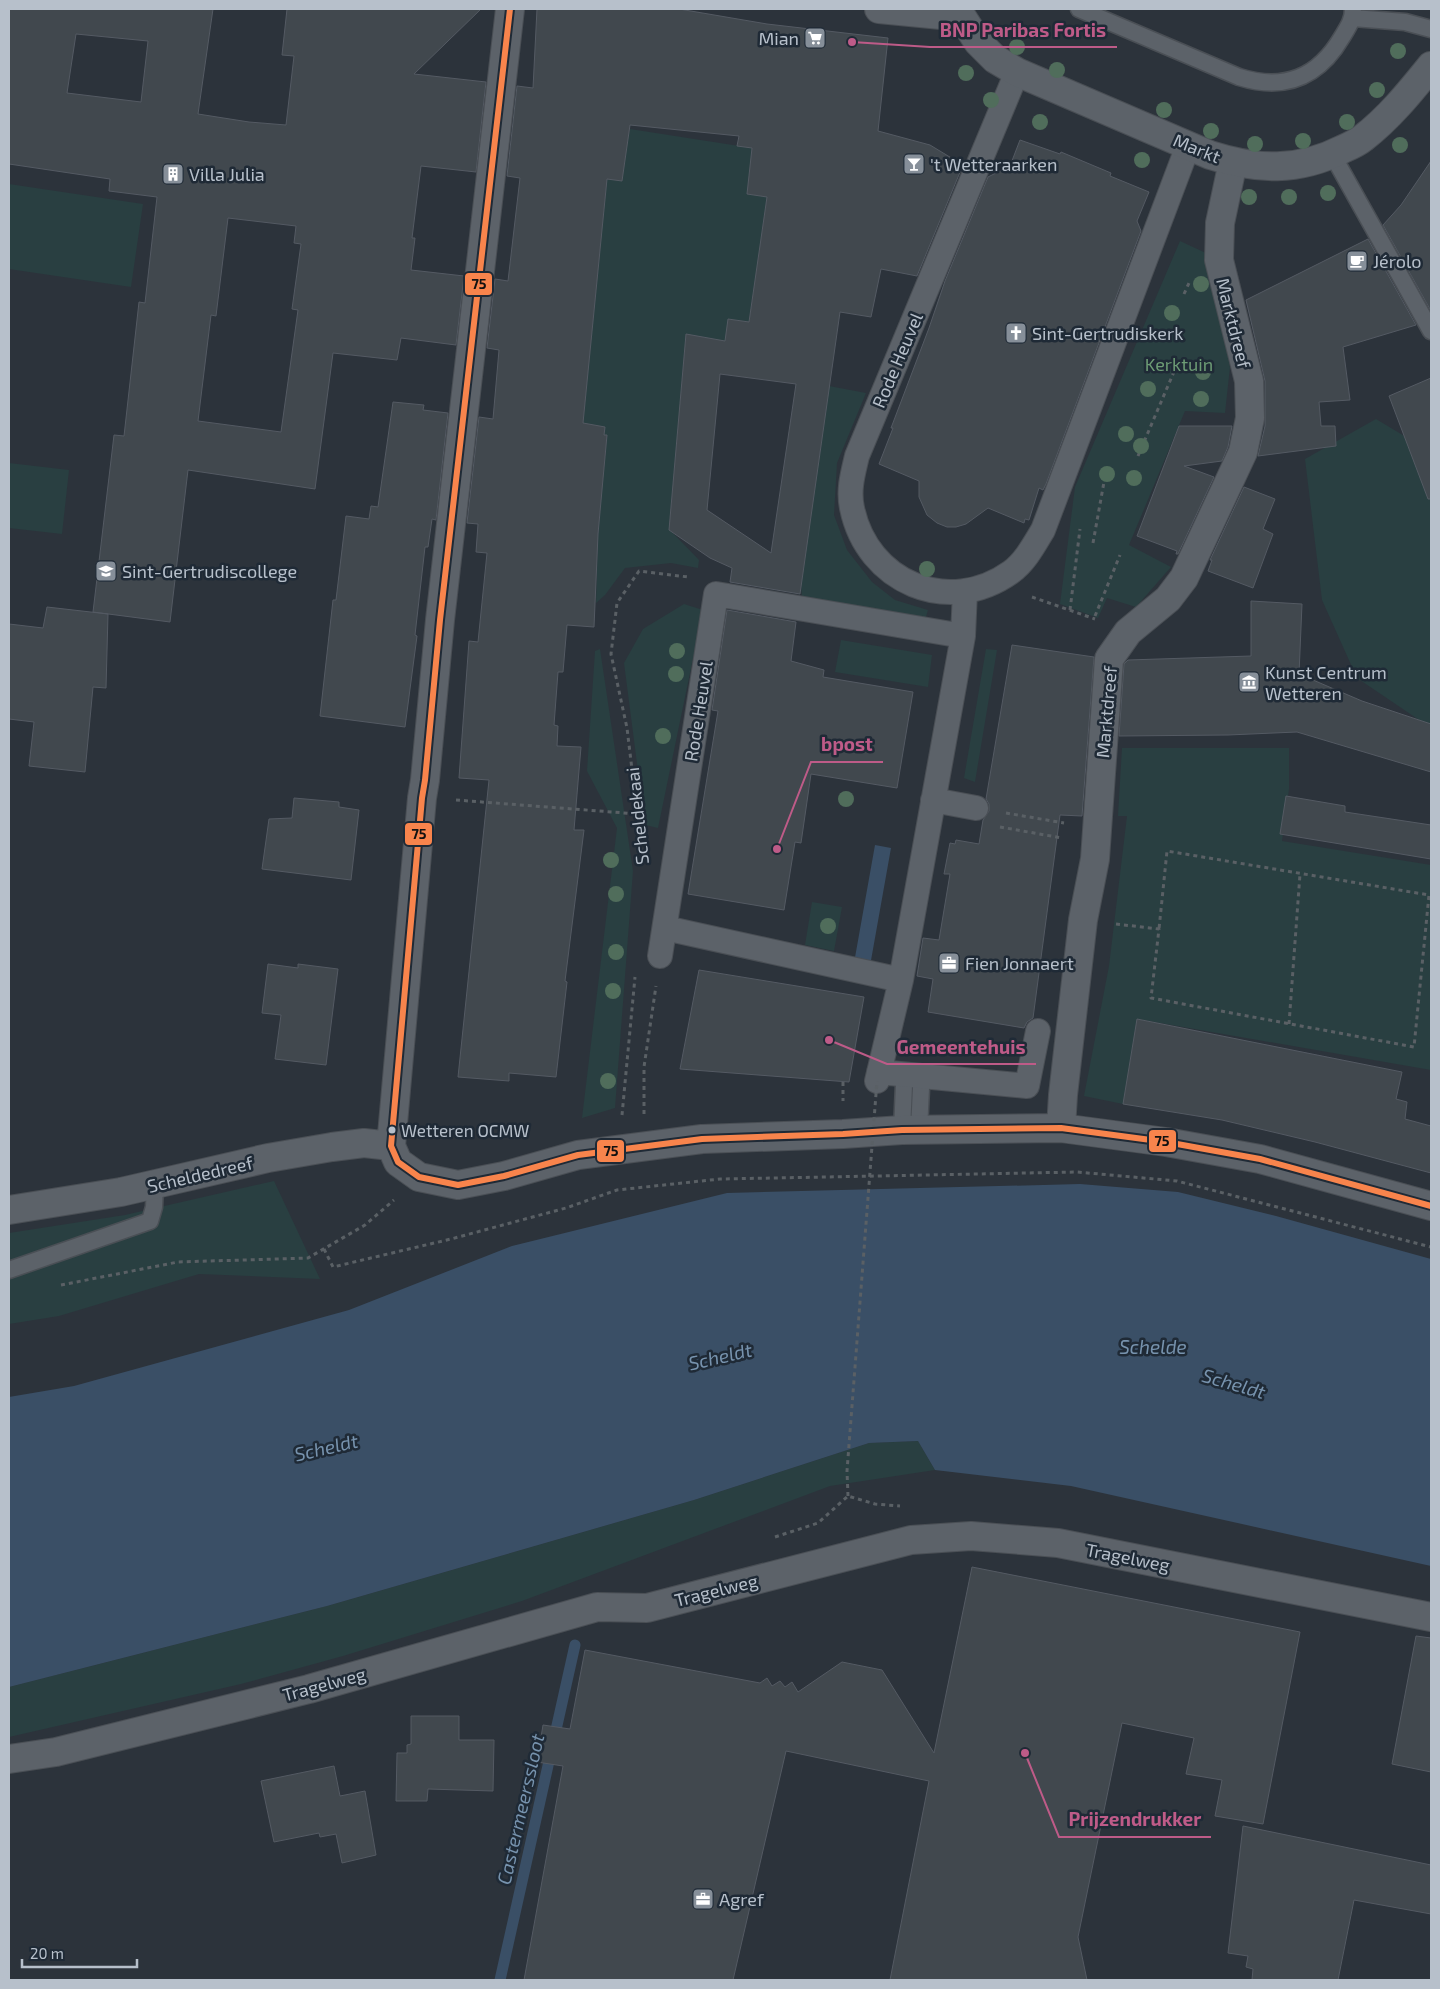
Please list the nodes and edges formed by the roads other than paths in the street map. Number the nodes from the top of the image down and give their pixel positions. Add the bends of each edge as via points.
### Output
1 (510, 9) edge
2 (879, 9) edge
3 (1079, 9) edge
4 (962, 13) edge
5 (1353, 14) edge
6 (1431, 29) edge
7 (1431, 66) edge
8 (1017, 72) junction
9 (1188, 146) junction
10 (1332, 154) junction
11 (1233, 162) junction
12 (1431, 331) edge
13 (965, 591) junction
14 (963, 636) junction
15 (695, 798) dead end
16 (931, 808) junction
17 (966, 814) road end
18 (669, 928) junction
19 (660, 956) road end
20 (901, 980) junction
21 (1038, 1031) dead end
22 (904, 1085) dead end
23 (921, 1088) dead end
24 (1061, 1128) junction
25 (910, 1130) junction
26 (392, 1146) junction
27 (155, 1184) junction
28 (1431, 1206) edge
29 (9, 1210) edge
30 (9, 1270) edge
31 (1431, 1617) edge
32 (9, 1759) edge

1 - 26 street via 440,620
2 - 4 street
3 - 5 lane via 1257,82 1285,82 1314,70 1332,54
4 - 8 street, Markt via 978,42 995,59
5 - 6 lane
7 - 10 street, Markt via 1386,118 1362,139
8 - 9 street, Markt
8 - 13 street, Rode Heuvel via 857,456 851,481 852,507 858,532 871,554 890,572 913,585 938,592
9 - 11 street, Markt
9 - 13 street, Rode Heuvel via 1043,530 1030,553 1012,571 989,584
10 - 11 street, Markt via 1302,165 1268,167
10 - 12 lane
11 - 24 street, Marktdreef via 1220,223 1219,260 1249,381 1250,418 1243,452 1184,578 1168,599 1128,632 1109,659 1095,859 1083,920
13 - 14 street
14 - 16 street
14 - 18 street, Rode Heuvel via 716,594
15 - 18 street
16 - 17 street
16 - 20 street
18 - 19 street, Rode Heuvel
18 - 20 street
20 - 21 street via 878,1076 1027,1086
22 - 25 lane
23 - 25 lane
24 - 25 street
24 - 28 street via 1260,1159
25 - 26 street via 702,1139 578,1155 458,1186 419,1177 398,1162
26 - 27 street, Scheldedreef via 364,1143 332,1147
27 - 29 street, Scheldedreef
27 - 30 lane via 150,1221
31 - 32 street, Tragelweg via 1058,1543 971,1536 911,1540 647,1608 597,1607 309,1689 56,1752

